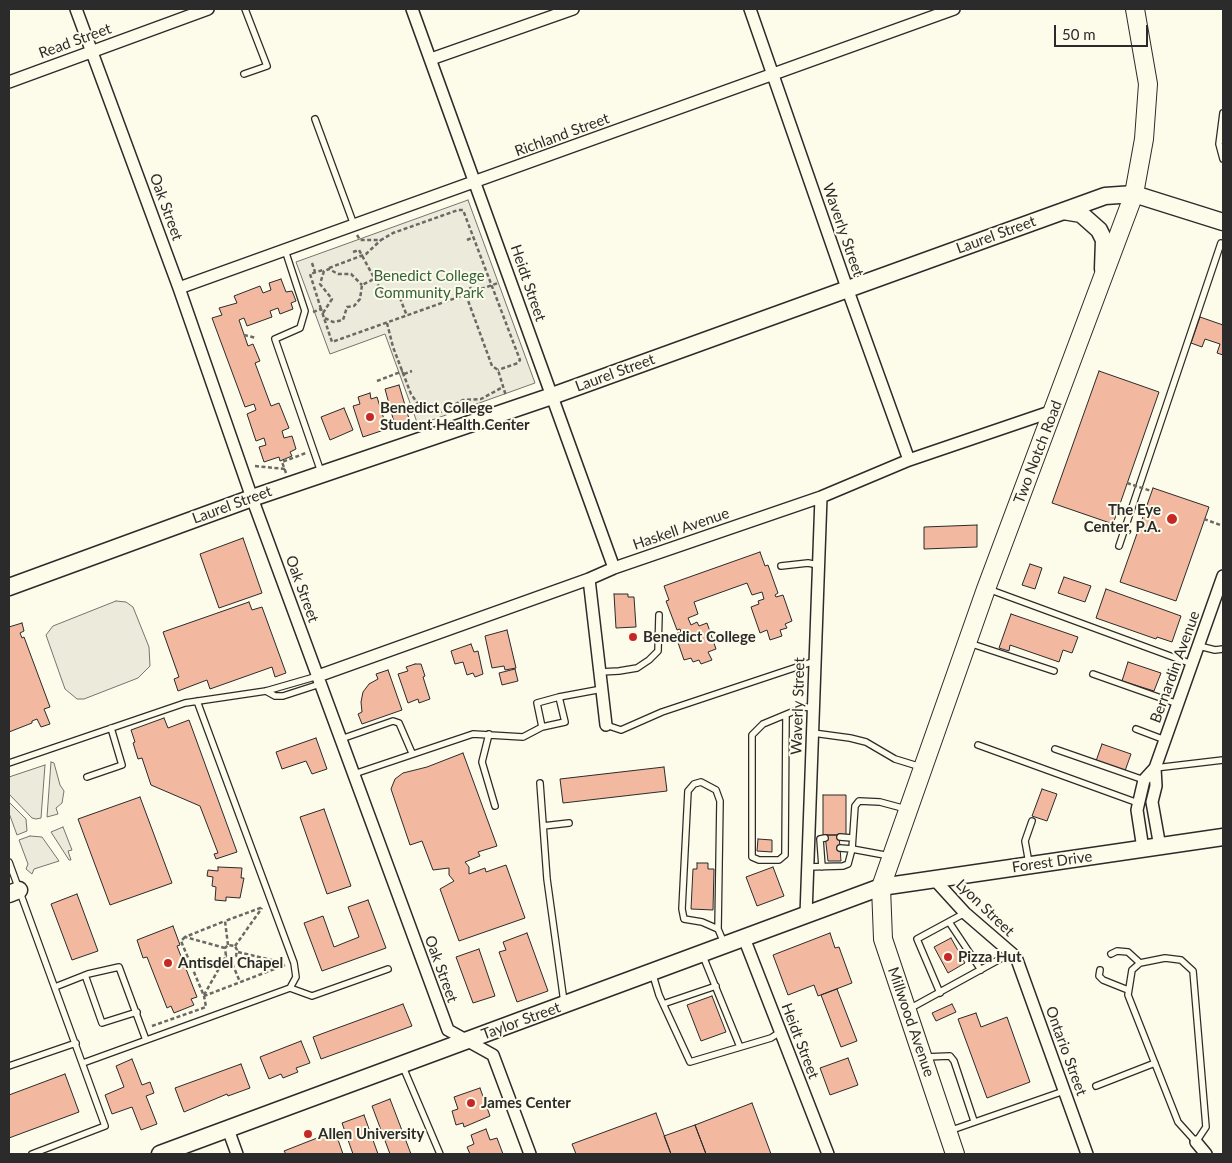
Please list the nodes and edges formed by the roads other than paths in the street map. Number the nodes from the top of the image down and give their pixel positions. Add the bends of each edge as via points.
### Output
1 (76, 9) edge
2 (206, 9) edge
3 (245, 9) edge
4 (412, 9) edge
5 (573, 9) edge
6 (750, 9) edge
7 (954, 9) edge
8 (1135, 9) edge
9 (92, 51) junction
10 (431, 59) junction
11 (244, 74) dead end
12 (774, 74) junction
13 (9, 82) edge
14 (1223, 113) edge
15 (315, 119) dead end
16 (1223, 159) edge
17 (476, 181) junction
18 (1134, 194) junction
19 (1063, 211) junction
20 (1223, 222) edge
21 (356, 231) junction
22 (1221, 243) dead end
23 (285, 250) junction
24 (1102, 280) junction
25 (180, 288) junction
26 (846, 288) junction
27 (552, 396) junction
28 (1053, 410) junction
29 (909, 460) junction
30 (322, 474) junction
31 (821, 497) junction
32 (252, 498) junction
33 (1119, 546) dead end
34 (818, 564) junction
35 (781, 566) dead end
36 (614, 568) junction
37 (1223, 576) edge
38 (589, 579) junction
39 (9, 587) edge
40 (986, 589) junction
41 (658, 615) dead end
42 (967, 642) junction
43 (1199, 646) junction
44 (1223, 649) edge
45 (815, 660) junction
46 (1192, 664) junction
47 (1054, 671) dead end
48 (600, 672) junction
49 (1093, 674) dead end
50 (320, 680) junction
51 (602, 689) junction
52 (559, 697) junction
53 (197, 701) junction
54 (1178, 704) junction
55 (813, 708) junction
56 (786, 715) junction
57 (606, 725) joint
58 (111, 728) junction
59 (542, 728) junction
60 (1136, 729) dead end
61 (812, 733) junction
62 (489, 734) junction
63 (341, 739) junction
64 (1165, 740) junction
65 (978, 745) dead end
66 (1055, 749) dead end
67 (412, 753) junction
68 (1223, 760) edge
69 (9, 763) edge
70 (923, 767) junction
71 (1155, 768) junction
72 (354, 774) junction
73 (87, 777) dead end
74 (1144, 780) junction
75 (540, 783) dead end
76 (1138, 803) junction
77 (495, 806) dead end
78 (908, 810) junction
79 (1032, 820) dead end
80 (569, 823) dead end
81 (543, 826) junction
82 (840, 837) dead end
83 (1223, 837) edge
84 (852, 838) junction
85 (818, 839) junction
86 (1160, 847) junction
87 (840, 848) dead end
88 (852, 849) junction
89 (1143, 849) junction
90 (892, 856) junction
91 (9, 862) edge
92 (1030, 865) junction
93 (808, 867) junction
94 (822, 867) junction
95 (934, 879) junction
96 (881, 887) junction
97 (14, 892) edge
98 (965, 913) junction
99 (806, 915) junction
100 (949, 922) junction
101 (718, 929) junction
102 (744, 938) junction
103 (725, 945) junction
104 (702, 954) junction
105 (1111, 954) dead end
106 (1014, 956) junction
107 (1140, 963) junction
108 (388, 968) dead end
109 (981, 970) junction
110 (1100, 970) dead end
111 (652, 972) junction
112 (85, 975) junction
113 (716, 986) junction
114 (54, 987) junction
115 (290, 988) junction
116 (1128, 990) junction
117 (940, 993) junction
118 (663, 1004) junction
119 (565, 1005) junction
120 (907, 1010) junction
121 (137, 1012) junction
122 (780, 1032) junction
123 (146, 1040) junction
124 (467, 1041) junction
125 (76, 1043) junction
126 (740, 1047) junction
127 (922, 1057) junction
128 (82, 1063) junction
129 (1155, 1063) junction
130 (402, 1065) junction
131 (9, 1066) edge
132 (1096, 1086) dead end
133 (1064, 1091) junction
134 (974, 1122) junction
135 (228, 1129) junction
136 (948, 1132) junction
137 (1196, 1142) junction
138 (32, 1154) edge
139 (160, 1154) edge
140 (237, 1154) edge
141 (440, 1154) edge
142 (530, 1154) edge
143 (828, 1154) edge
144 (955, 1154) edge
145 (1087, 1154) edge
146 (1206, 1154) edge

1 - 9 street, Oak Street
2 - 9 street, Read Street
3 - 11 lane via 267,66
4 - 10 street, Heidt Street
5 - 10 street
6 - 12 street, Waverly Street
7 - 12 street, Richland Street
8 - 18 main road, Two Notch Road via 1148,84 1144,139
9 - 13 street, Read Street
9 - 25 street, Oak Street
10 - 17 street, Heidt Street
12 - 17 street, Richland Street
12 - 26 street, Waverly Street
14 - 16 lane via 1219,144
15 - 21 lane
17 - 21 street, Richland Street
17 - 27 street, Heidt Street
18 - 19 street, Laurel Street via 1105,196
18 - 20 street, Laurel Street
18 - 24 main road, Two Notch Road
19 - 24 street via 1081,214 1099,230 1105,249
19 - 26 street, Laurel Street
21 - 23 street, Richland Street
22 - 33 lane
23 - 25 street, Richland Street
23 - 30 lane via 305,311 300,328 274,339
24 - 28 main road, Two Notch Road
25 - 32 street, Oak Street
26 - 27 street, Laurel Street
26 - 29 street, Waverly Street
27 - 30 street, Laurel Street
27 - 36 street, Heidt Street
28 - 29 street, Haskell Avenue
28 - 40 main road, Two Notch Road
29 - 31 street, Haskell Avenue
30 - 32 street, Laurel Street
31 - 34 street, Waverly Street
31 - 36 street, Haskell Avenue
32 - 39 street, Laurel Street
32 - 50 street, Oak Street
34 - 35 lane
34 - 45 street, Waverly Street
36 - 38 street, Haskell Avenue
37 - 43 street, Bernardin Avenue
38 - 48 street
38 - 50 street, Haskell Avenue
40 - 42 main road, Two Notch Road
40 - 46 lane
41 - 48 lane via 658,651 649,660 637,668
42 - 47 lane
42 - 70 main road, Two Notch Road
43 - 44 lane
43 - 46 street, Bernardin Avenue
45 - 55 street, Waverly Street
45 - 57 lane via 662,712 621,730
46 - 54 street, Bernardin Avenue
48 - 51 street
49 - 54 lane
50 - 53 lane
50 - 63 street, Oak Street
51 - 52 lane
51 - 57 street
52 - 59 lane via 537,703
52 - 59 lane via 564,722
53 - 58 lane
53 - 115 lane via 294,963 296,978
54 - 64 street, Bernardin Avenue
55 - 56 lane via 804,707
55 - 61 street, Waverly Street
56 - 56 lane via 763,724 752,735 752,857 759,860 779,860 785,855
58 - 69 lane
58 - 73 lane via 122,765
59 - 62 lane via 523,737
60 - 64 lane
61 - 70 lane via 866,742 895,759
61 - 85 street, Waverly Street
62 - 67 lane via 473,734
62 - 77 lane via 482,762
63 - 67 lane via 393,721 399,723
63 - 72 street, Oak Street
64 - 71 street, Bernardin Avenue
65 - 76 lane
66 - 74 lane
67 - 72 lane
68 - 71 lane
70 - 78 main road, Two Notch Road
71 - 74 street, Bernardin Avenue
71 - 86 street, Bernardin Avenue via 1156,786 1152,802
72 - 124 street, Oak Street via 448,1030
74 - 76 street, Bernardin Avenue
75 - 81 lane
76 - 89 street, Bernardin Avenue
78 - 84 lane via 880,802 858,801
78 - 90 main road, Two Notch Road
79 - 92 lane via 1025,841
80 - 81 lane
81 - 119 lane
82 - 84 lane
83 - 86 street, Forest Drive
84 - 88 lane
85 - 93 street, Waverly Street
85 - 94 lane via 823,850
86 - 89 street, Forest Drive
87 - 88 lane
88 - 90 lane
88 - 94 lane via 848,864
89 - 92 street, Forest Drive
90 - 96 main road, Two Notch Road
91 - 97 lane
92 - 95 street, Forest Drive
93 - 94 lane
93 - 99 street, Waverly Street
95 - 96 street, Forest Drive
95 - 98 street, Lyon Street
96 - 99 street, Taylor Street
96 - 120 main road, Millwood Avenue via 883,939
97 - 114 lane
98 - 100 lane
98 - 106 street, Lyon Street
99 - 102 street, Taylor Street
100 - 109 lane
100 - 117 lane via 917,939
101 - 101 lane via 684,919 682,909 688,791 694,784 702,782 716,790 720,801
101 - 103 lane
102 - 103 street, Taylor Street
102 - 122 street, Heidt Street
103 - 104 street, Taylor Street
104 - 111 street, Taylor Street
104 - 113 lane
105 - 107 lane via 1128,952
106 - 109 lane
106 - 133 street, Ontario Street
107 - 116 lane via 1132,970
107 - 137 lane via 1165,958 1181,960 1189,964 1192,971 1206,1127
108 - 115 lane via 312,996
109 - 117 lane
110 - 116 lane via 1099,976 1103,980
111 - 118 lane
111 - 119 street, Taylor Street
112 - 114 lane
112 - 121 lane via 119,967
112 - 121 lane via 102,1023
113 - 118 lane
113 - 126 lane
114 - 125 lane
115 - 123 lane
116 - 129 lane
117 - 120 lane
118 - 126 lane via 690,1062
119 - 124 street, Taylor Street
120 - 127 main road, Millwood Avenue
121 - 123 lane
122 - 126 lane
122 - 143 street, Heidt Street
123 - 128 lane
124 - 130 street, Taylor Street
124 - 142 street, Oak Street via 493,1055
125 - 128 lane
125 - 131 lane
127 - 134 lane via 950,1056 954,1061
127 - 136 main road, Millwood Avenue
128 - 138 lane via 105,1126
129 - 132 lane
129 - 137 lane via 1178,1122
130 - 135 street, Taylor Street
130 - 141 lane
133 - 134 lane
133 - 145 street, Ontario Street
134 - 136 lane
135 - 139 street, Taylor Street
135 - 140 street
136 - 144 main road, Millwood Avenue
137 - 146 street

